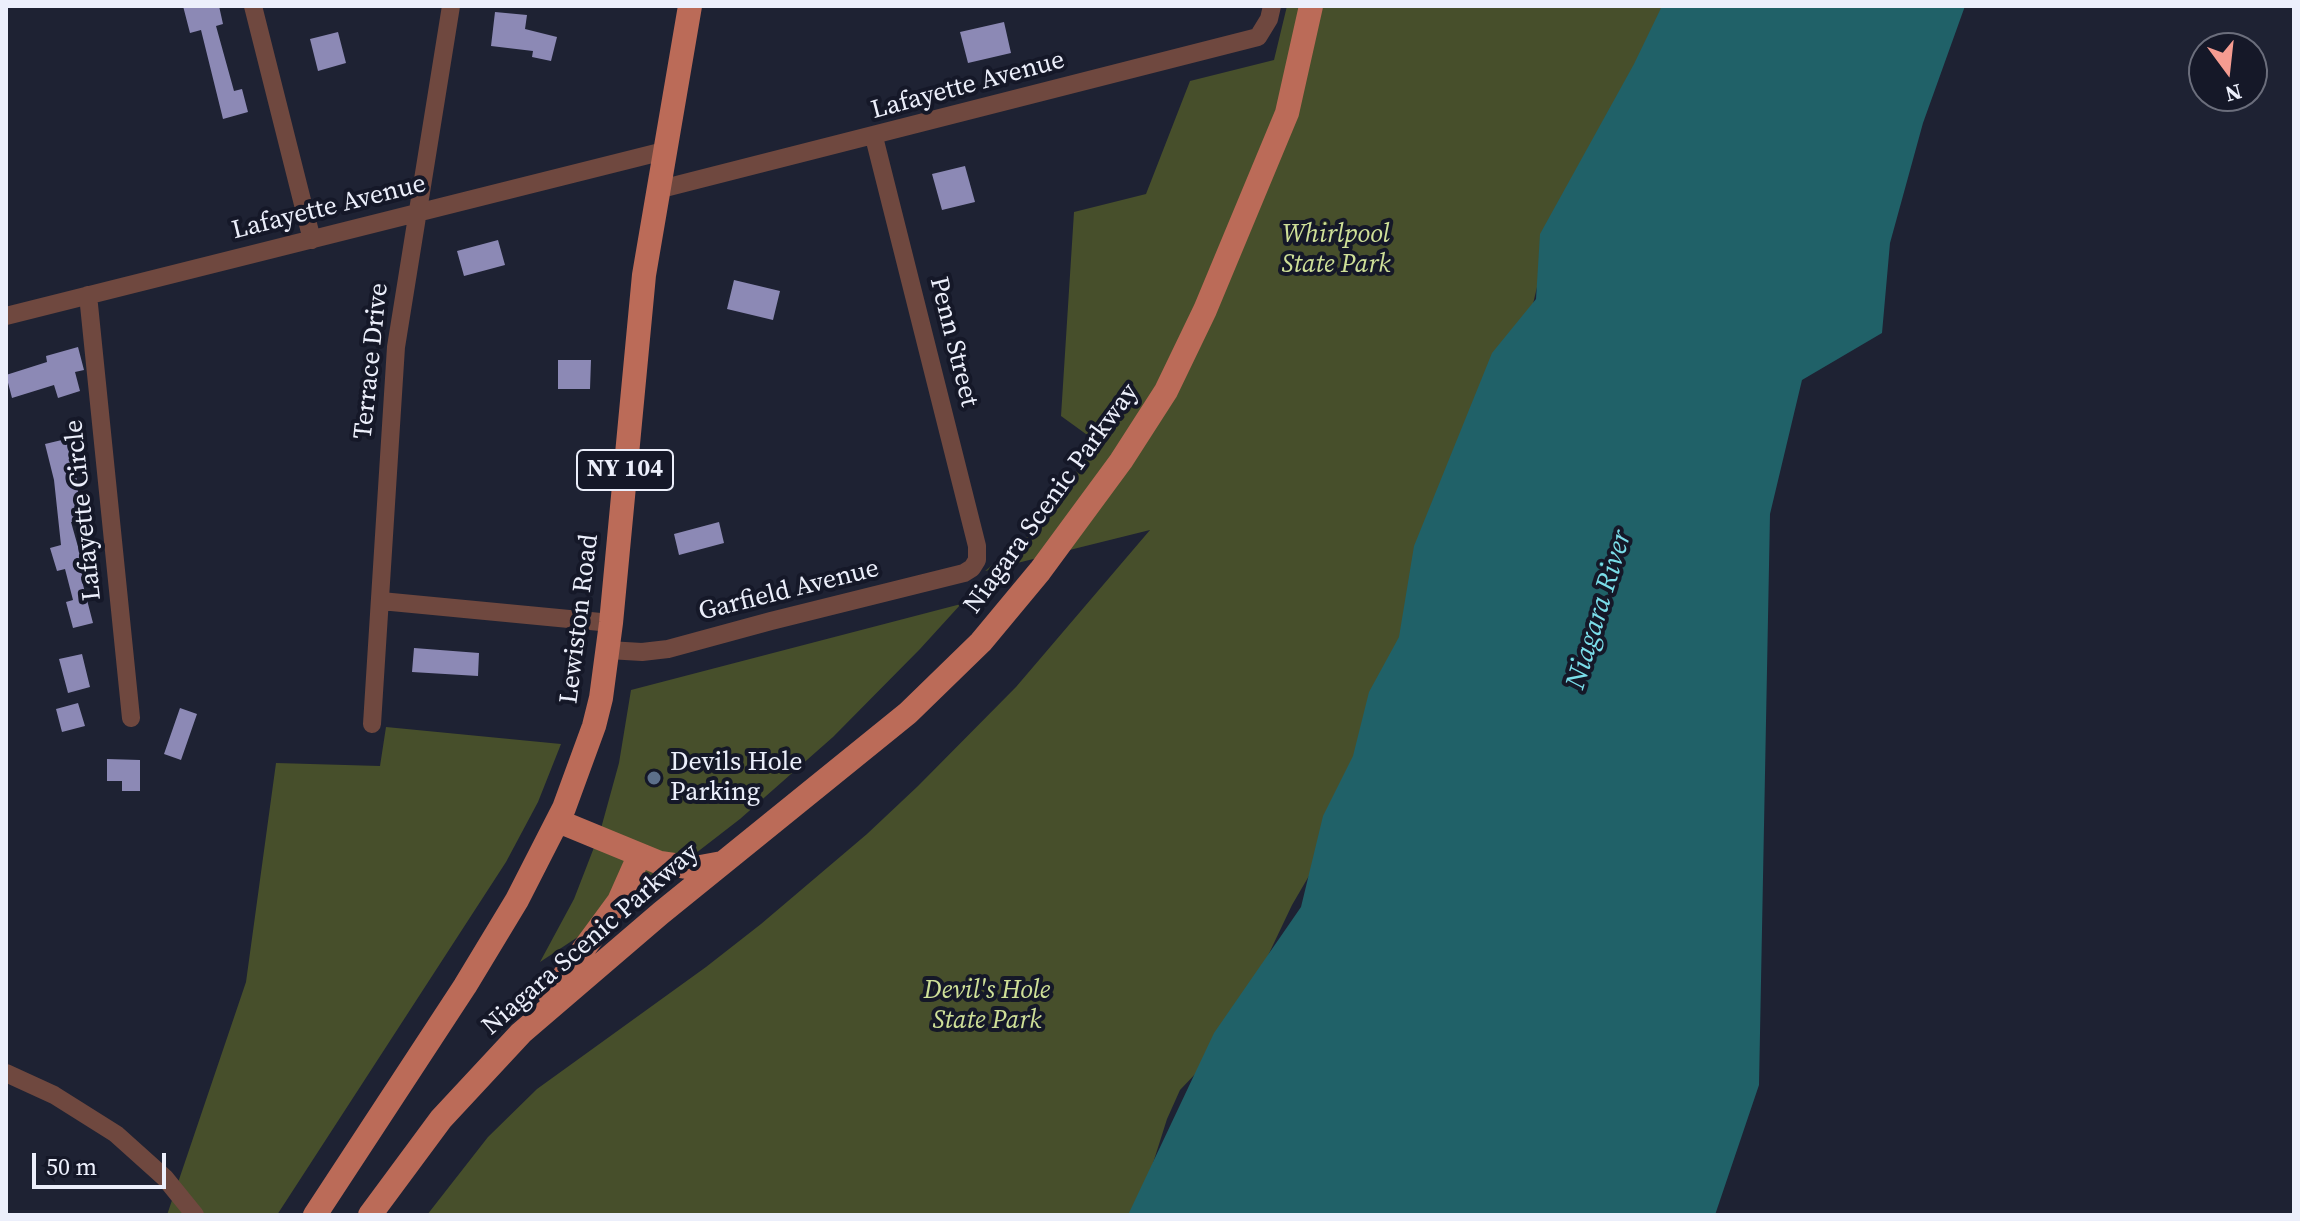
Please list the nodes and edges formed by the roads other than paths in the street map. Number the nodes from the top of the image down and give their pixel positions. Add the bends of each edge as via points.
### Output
1 (253, 6) edge
2 (451, 6) edge
3 (690, 6) edge
4 (1272, 6) edge
5 (1311, 6) edge
6 (874, 137) junction
7 (664, 151) junction
8 (657, 190) junction
9 (416, 213) junction
10 (312, 240) junction
11 (88, 295) junction
12 (6, 316) edge
13 (977, 560) joint
14 (381, 601) junction
15 (611, 623) junction
16 (608, 650) junction
17 (131, 718) dead end
18 (372, 724) dead end
19 (558, 821) junction
20 (639, 856) junction
21 (724, 862) junction
22 (521, 1033) junction
23 (6, 1073) edge
24 (195, 1215) edge
25 (315, 1215) edge
26 (370, 1215) edge

1 - 10 street
2 - 9 street, Terrace Drive
3 - 7 main road, Lewiston Road / NY 104
4 - 6 street, Lafayette Avenue via 1258,37
5 - 21 main road, Niagara Scenic Parkway via 1287,113 1243,221 1166,391 1121,461 1040,571 945,679
6 - 8 street, Lafayette Avenue
6 - 13 street, Penn Street
7 - 8 main road, Lewiston Road / NY 104
7 - 9 street, Lafayette Avenue
8 - 15 main road, Lewiston Road / NY 104 via 639,319
9 - 10 street, Lafayette Avenue
9 - 14 street, Terrace Drive via 393,378
10 - 11 street, Lafayette Avenue
11 - 12 street, Lafayette Avenue
11 - 17 street, Lafayette Circle
13 - 16 street, Garfield Avenue via 964,573 668,649
14 - 15 street
14 - 18 street, Terrace Drive
15 - 16 main road, Lewiston Road / NY 104
16 - 19 main road, Lewiston Road / NY 104 via 594,726
19 - 20 main road
19 - 25 main road, Lewiston Road / NY 104 via 478,965
20 - 21 main road via 695,868
20 - 22 main road via 619,901
21 - 22 main road, Niagara Scenic Parkway
22 - 26 main road, Niagara Scenic Parkway via 421,1144
23 - 24 street via 54,1095 116,1134 165,1178

